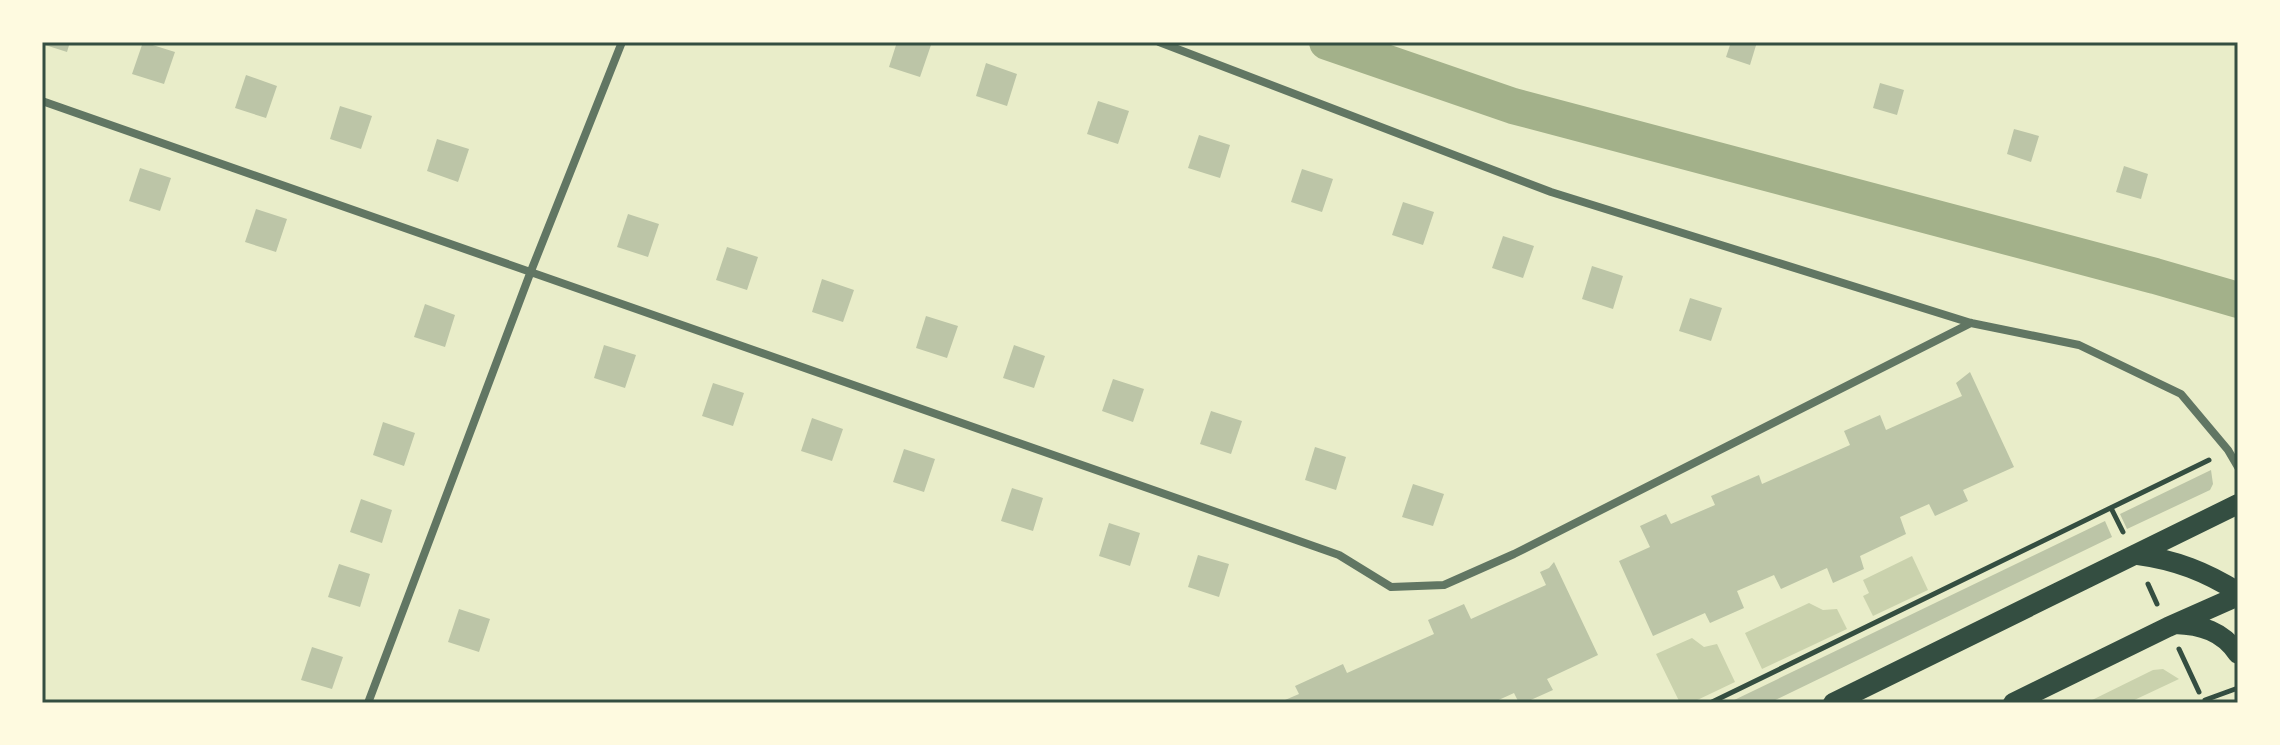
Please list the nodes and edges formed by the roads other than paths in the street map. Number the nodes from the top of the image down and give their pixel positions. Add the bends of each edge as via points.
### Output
1 (622, 42) edge
2 (1159, 42) edge
3 (42, 101) edge
4 (531, 271) junction
5 (1971, 323) junction
6 (2238, 467) edge
7 (2238, 504) edge
8 (2138, 555) junction
9 (2238, 594) edge
10 (2175, 624) junction
11 (2238, 654) edge
12 (368, 703) edge
13 (1833, 703) edge
14 (2013, 703) edge

1 - 4 street
2 - 5 street via 1551,192
3 - 4 street
4 - 5 street via 1339,555 1391,587 1444,585 1514,554
4 - 12 street
5 - 6 street via 2079,345 2181,394
7 - 8 main road
8 - 9 main road via 2186,565
8 - 13 main road
9 - 10 main road
10 - 11 main road via 2220,634
10 - 14 main road

